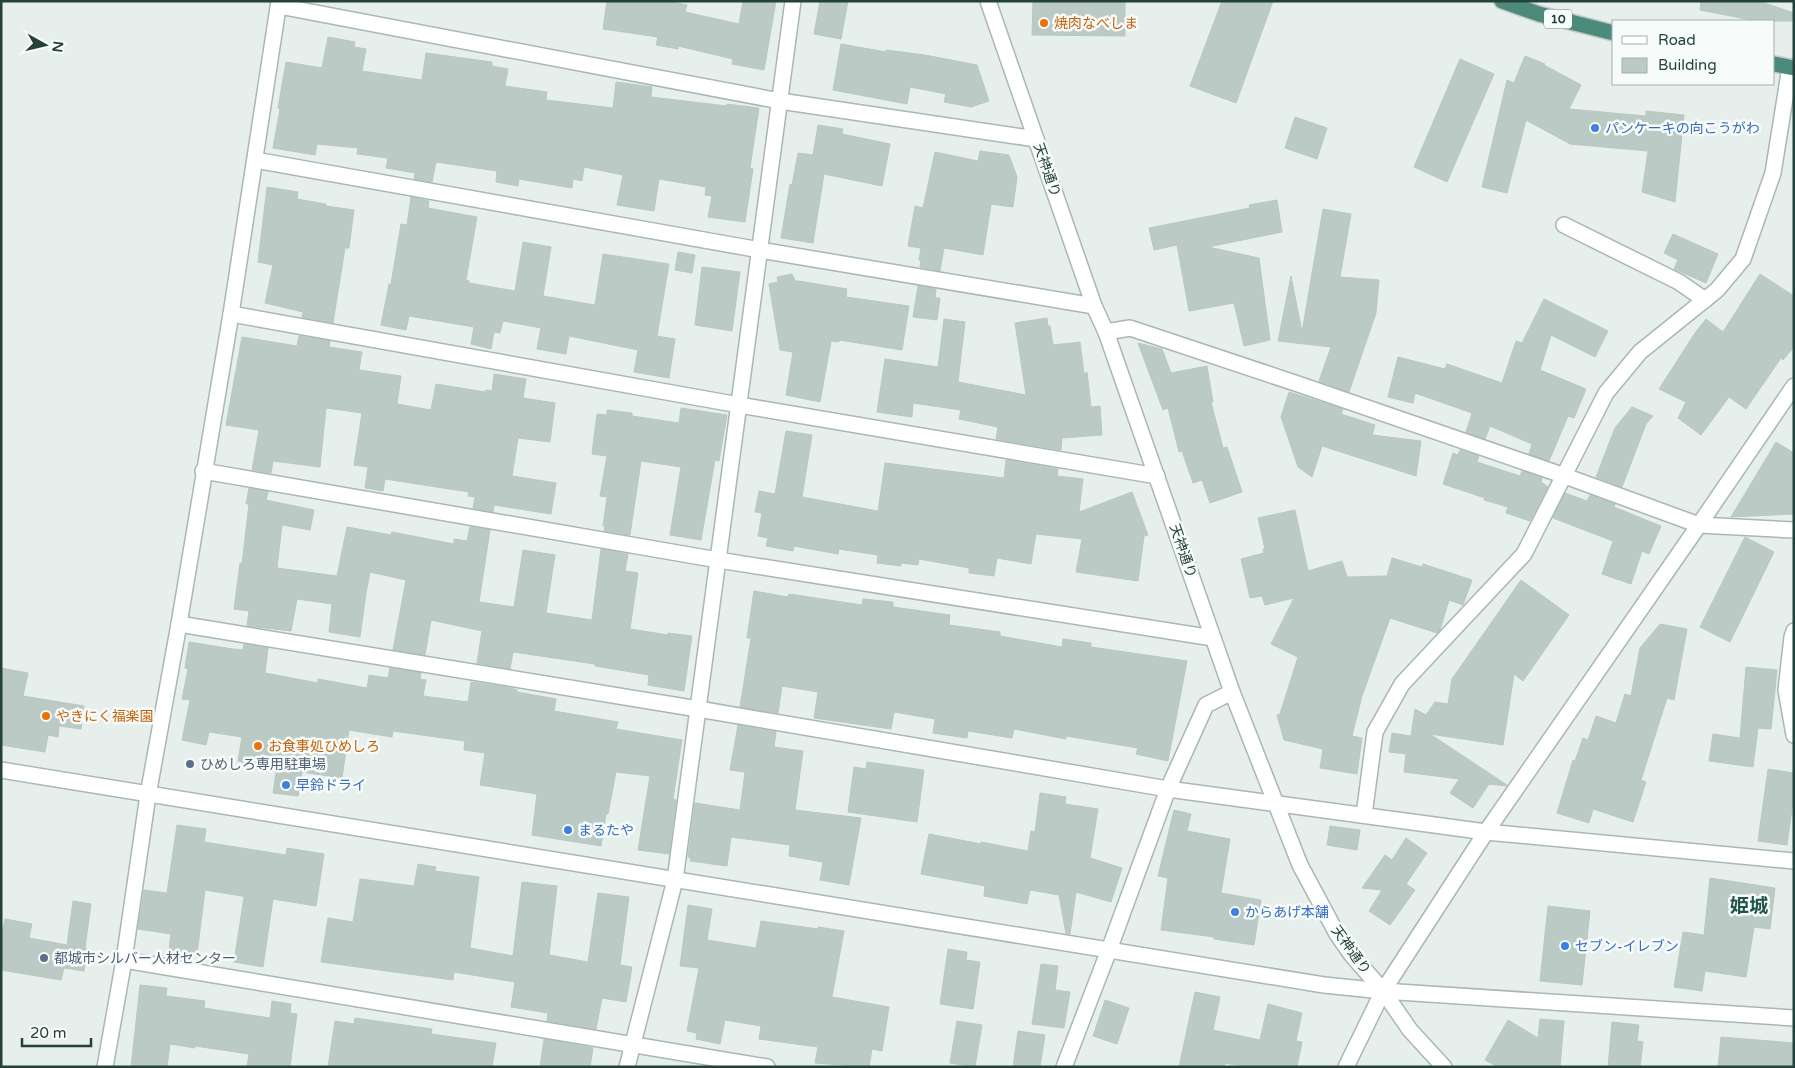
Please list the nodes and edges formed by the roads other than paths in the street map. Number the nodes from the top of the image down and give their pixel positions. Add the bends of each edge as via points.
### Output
1 (793, 1) edge
2 (988, 1) edge
3 (1502, 1) edge
4 (279, 3) edge
5 (1612, 32) edge
6 (1775, 64) edge
7 (1792, 67) edge
8 (780, 101) junction
9 (1036, 139) junction
10 (255, 160) junction
11 (1564, 225) dead end
12 (760, 250) junction
13 (1705, 300) junction
14 (1094, 306) junction
15 (231, 314) junction
16 (1106, 332) junction
17 (1794, 386) edge
18 (739, 405) junction
19 (203, 471) junction
20 (1157, 476) junction
21 (1565, 476) junction
22 (1699, 525) junction
23 (1794, 530) edge
24 (718, 560) junction
25 (179, 624) junction
26 (1794, 630) edge
27 (1213, 638) junction
28 (1232, 692) junction
29 (698, 709) junction
30 (1794, 735) edge
31 (1, 770) edge
32 (1168, 789) junction
33 (148, 795) junction
34 (1275, 804) junction
35 (1364, 815) junction
36 (1486, 832) junction
37 (1794, 861) edge
38 (675, 880) junction
39 (1109, 950) junction
40 (124, 960) junction
41 (1383, 991) junction
42 (1794, 1018) edge
43 (633, 1044) junction
44 (105, 1067) edge
45 (628, 1067) edge
46 (767, 1067) edge
47 (1064, 1067) edge
48 (1346, 1067) edge
49 (1444, 1067) edge

1 - 8 street
2 - 9 street, 天神通り
3 - 5 highway, 10
4 - 8 street
4 - 10 street
6 - 7 highway
7 - 13 street via 1773,173 1743,259
8 - 9 street
8 - 12 street
9 - 14 street, 天神通り
10 - 12 street
10 - 15 street
11 - 13 street via 1679,282
12 - 14 street
12 - 18 street
13 - 21 street via 1640,352 1606,393
14 - 16 street, 天神通り
15 - 18 street
15 - 19 street
16 - 20 street, 天神通り
16 - 21 street via 1130,328
17 - 22 street
18 - 20 street
18 - 24 street
19 - 24 street
19 - 25 street
20 - 27 street, 天神通り
21 - 22 street
21 - 35 street via 1524,554 1402,684 1375,732
22 - 23 street
22 - 36 street
24 - 27 street
24 - 29 street
25 - 29 street
25 - 33 street
26 - 30 street via 1786,690
27 - 28 street, 天神通り
28 - 32 street via 1206,705
28 - 34 street, 天神通り
29 - 32 street
29 - 38 street
31 - 33 street
32 - 34 street
32 - 39 street
33 - 38 street
33 - 40 street
34 - 35 street
34 - 41 street, 天神通り via 1300,864 1337,934
35 - 36 street
36 - 37 street
36 - 41 street
38 - 39 street
38 - 43 street
39 - 41 street via 1324,985
39 - 47 street
40 - 43 street
40 - 44 street
41 - 42 street
41 - 48 street
41 - 49 street, 天神通り via 1410,1030
43 - 45 street
43 - 46 street

